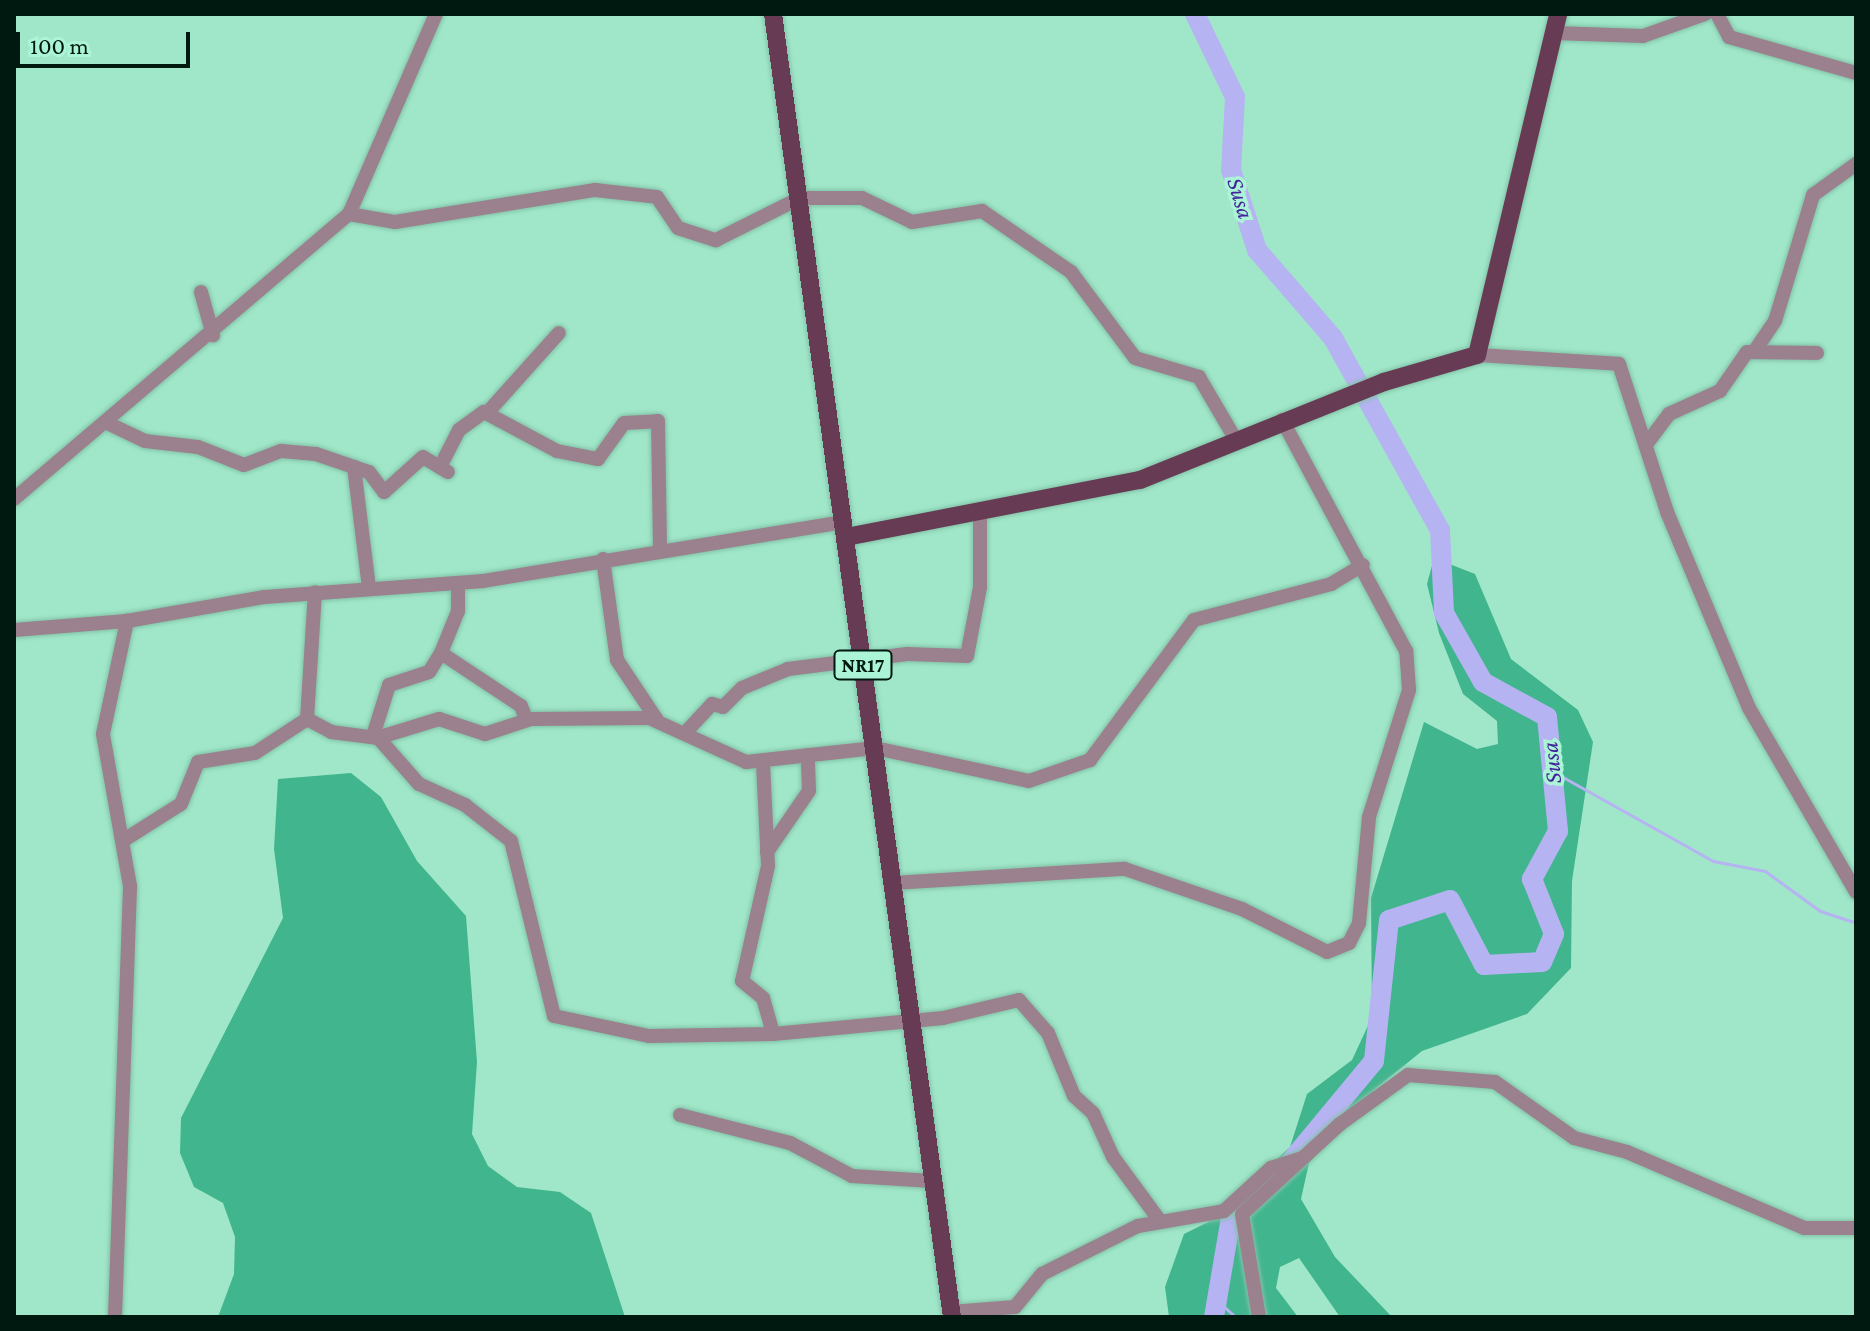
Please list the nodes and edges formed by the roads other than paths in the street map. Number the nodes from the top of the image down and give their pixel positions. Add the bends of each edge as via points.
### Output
1 (436, 14) edge
2 (773, 14) edge
3 (1558, 14) edge
4 (1705, 14) edge
5 (1717, 14) edge
6 (1554, 33) junction
7 (1856, 73) edge
8 (1856, 164) edge
9 (800, 198) junction
10 (349, 214) junction
11 (201, 292) dead end
12 (559, 333) dead end
13 (213, 335) junction
14 (1756, 349) junction
15 (1817, 353) dead end
16 (1477, 355) junction
17 (488, 412) junction
18 (1282, 420) junction
19 (105, 422) junction
20 (1236, 440) junction
21 (1648, 442) junction
22 (354, 467) junction
23 (14, 499) edge
24 (980, 516) junction
25 (845, 529) junction
26 (660, 548) junction
27 (603, 559) junction
28 (1363, 565) junction
29 (458, 583) junction
30 (369, 588) junction
31 (315, 592) junction
32 (127, 621) junction
33 (14, 630) edge
34 (441, 653) junction
35 (863, 664) junction
36 (307, 719) junction
37 (526, 719) junction
38 (657, 720) junction
39 (685, 733) junction
40 (377, 738) junction
41 (875, 748) junction
42 (808, 755) junction
43 (763, 763) junction
44 (124, 840) junction
45 (767, 852) junction
46 (893, 883) junction
47 (1856, 892) edge
48 (911, 1022) junction
49 (773, 1034) junction
50 (680, 1115) dead end
51 (1302, 1158) junction
52 (932, 1181) junction
53 (1160, 1221) junction
54 (1856, 1228) edge
55 (952, 1315) edge
56 (115, 1317) edge
57 (1259, 1317) edge

1 - 10 street
2 - 9 main road, NR17
3 - 6 main road
4 - 6 street via 1643,36
5 - 7 street via 1729,37
6 - 16 main road
8 - 14 street via 1813,195 1775,321
9 - 10 street via 716,240 678,228 657,197 595,190 395,222
9 - 20 street via 862,198 912,222 982,211 1071,272 1135,358 1199,377
9 - 25 main road, NR17
10 - 13 street
11 - 13 street
12 - 17 street
13 - 19 street
14 - 15 street
14 - 21 street via 1740,358 1720,391 1669,414
16 - 18 main road
16 - 21 street via 1615,359
17 - 22 street via 459,430 444,469 423,457 384,492 369,472
17 - 26 street via 557,451 598,459 624,423 658,421
18 - 20 main road
18 - 28 street
19 - 22 street via 145,441 198,447 238,464 289,451
19 - 23 street
20 - 24 main road via 1140,480
21 - 47 street via 1667,512 1749,708
22 - 30 street
24 - 25 main road
24 - 35 street via 980,587 967,656 907,654
25 - 26 street
25 - 35 main road, NR17
26 - 27 street
27 - 29 street
27 - 38 street via 617,660
28 - 41 street via 1331,584 1194,620 1090,760 1059,775 996,779
28 - 46 street via 1406,651 1409,690 1369,817 1357,930 1338,951 1125,869
29 - 30 street
29 - 34 street via 458,611
30 - 31 street
31 - 32 street
31 - 36 street
32 - 33 street
32 - 44 street via 103,734
34 - 37 street via 521,706
34 - 40 street via 429,672 382,693
35 - 39 street via 788,669 742,688 723,707 712,704
35 - 41 main road, NR17
36 - 40 street via 331,732
36 - 44 street via 255,753 198,762 181,804
37 - 38 street
37 - 40 street via 485,734 439,719
38 - 39 street
39 - 43 street
40 - 49 street via 419,784 465,805 511,841 554,1016 649,1036
41 - 42 street
41 - 46 main road, NR17
42 - 43 street
42 - 45 street via 809,791
43 - 45 street
44 - 56 street via 129,944
45 - 49 street via 760,924 742,981 763,998
46 - 48 main road, NR17
48 - 49 street
48 - 52 main road, NR17
48 - 53 street via 1019,1000 1048,1033 1074,1096 1093,1113 1113,1157
50 - 52 street via 790,1143 852,1176
51 - 53 street via 1287,1162 1224,1211
51 - 54 street via 1403,1076 1495,1082 1574,1138 1627,1152 1804,1228
51 - 57 street via 1242,1214
52 - 55 main road, NR17
53 - 55 street via 1042,1274 1015,1307

